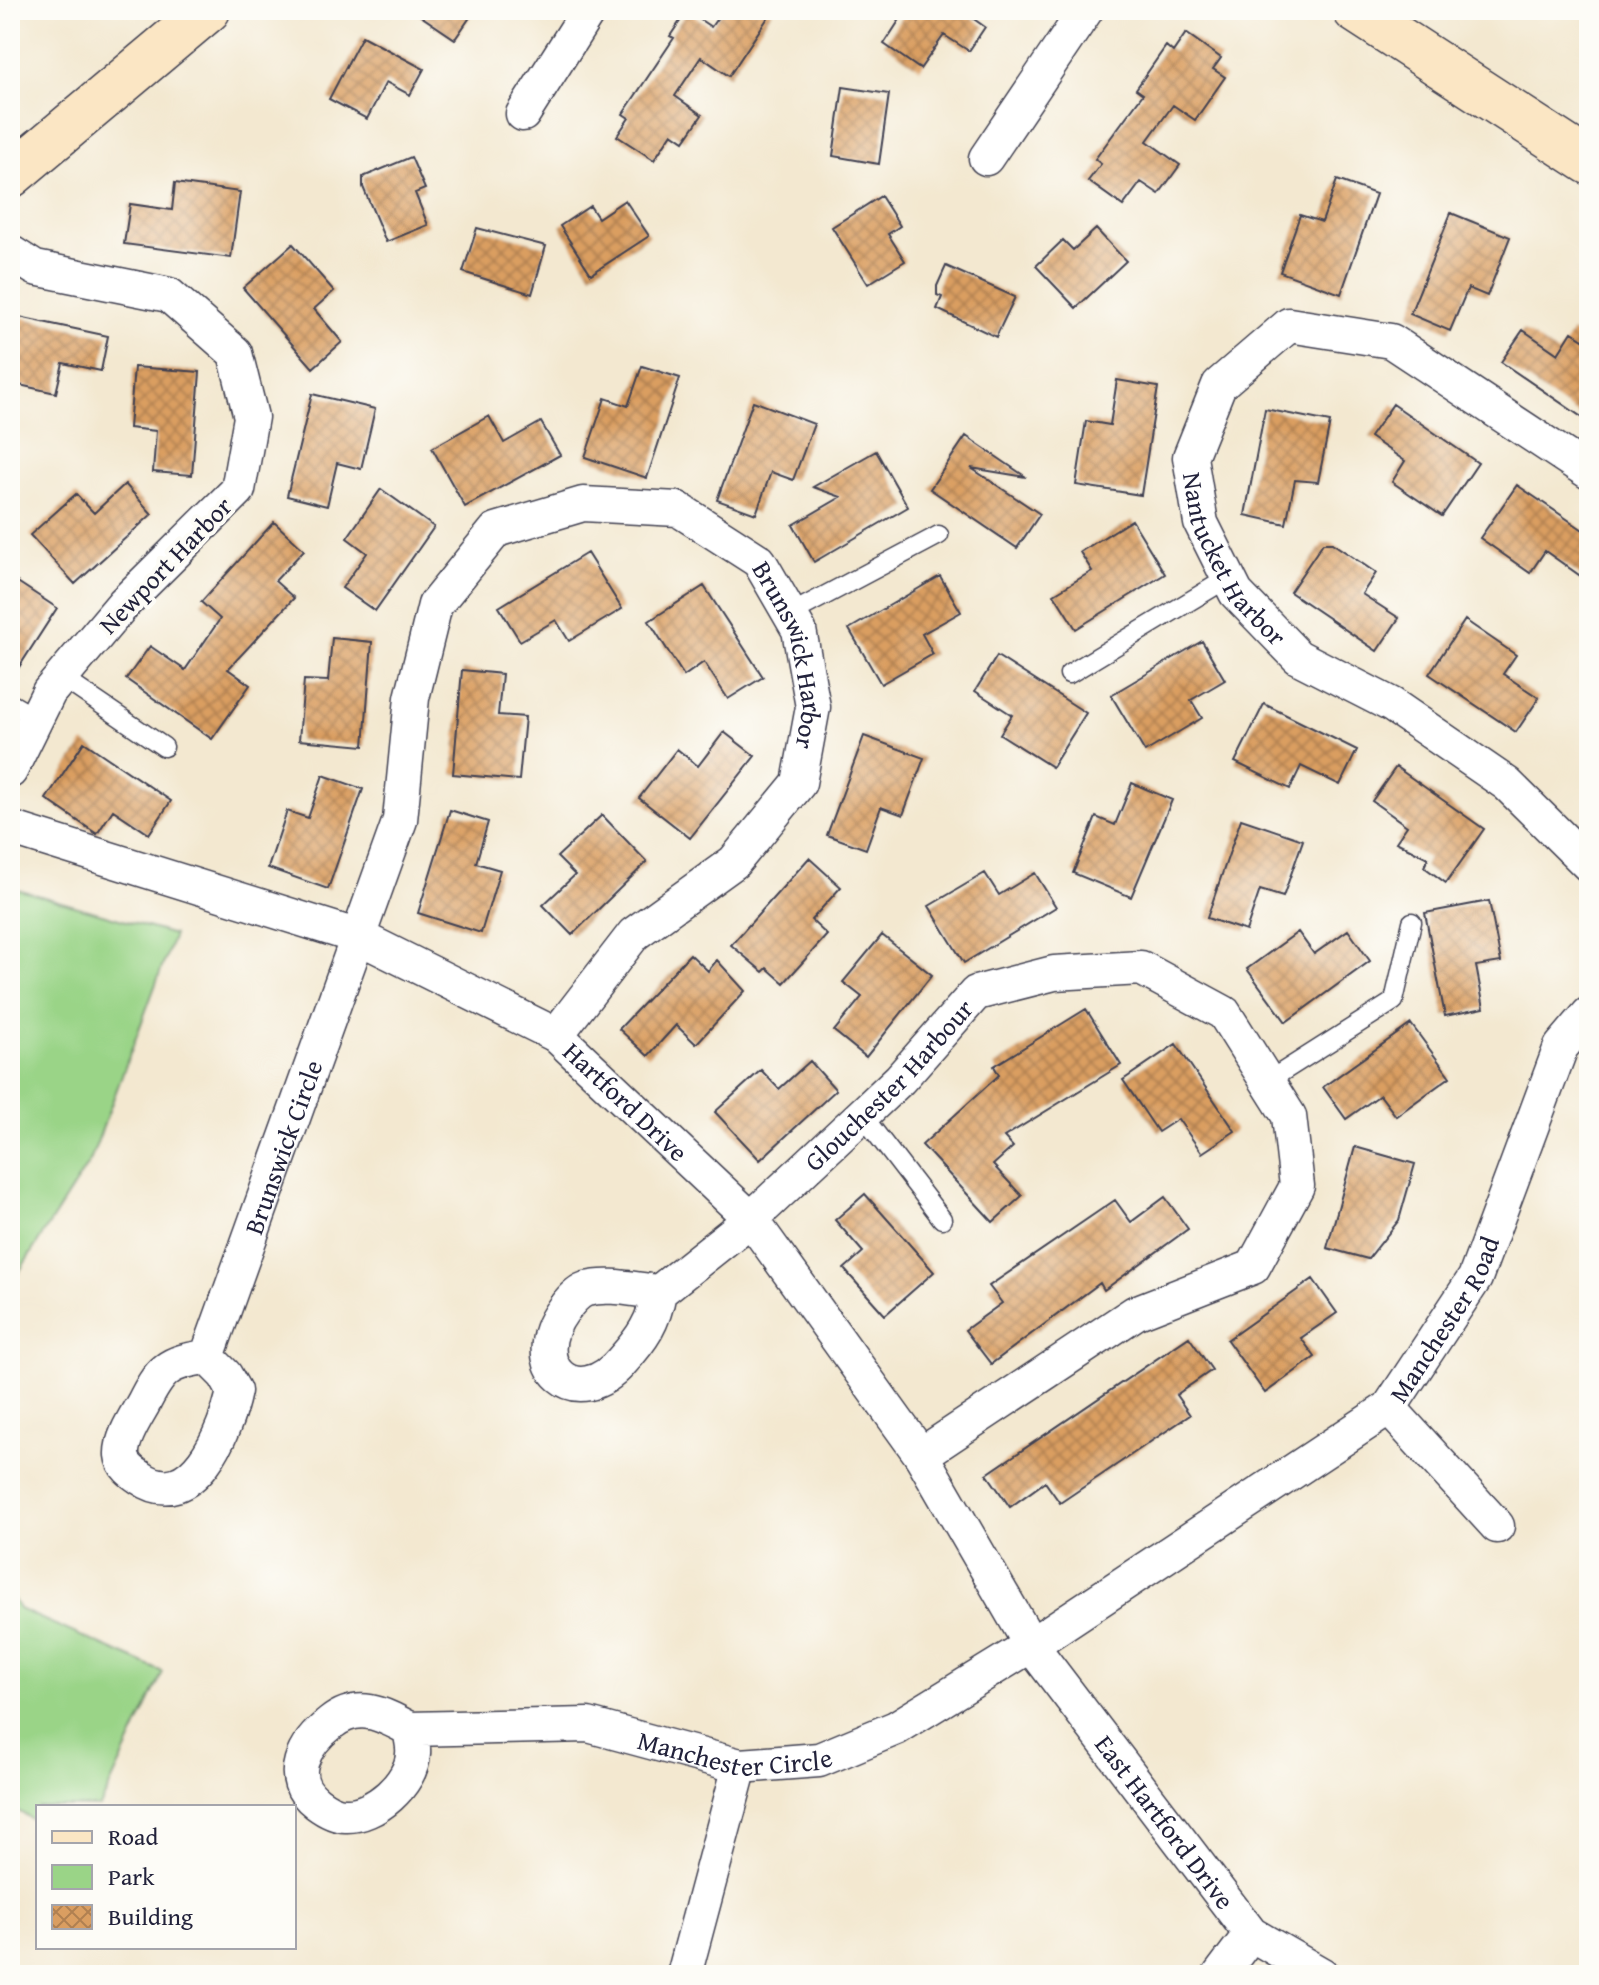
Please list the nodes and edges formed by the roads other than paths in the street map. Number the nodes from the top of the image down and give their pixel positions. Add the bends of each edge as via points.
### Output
1 (208, 10) edge
2 (589, 10) edge
3 (1086, 10) edge
4 (1355, 10) edge
5 (523, 114) dead end
6 (986, 158) dead end
7 (1589, 162) edge
8 (10, 176) edge
9 (10, 252) edge
10 (1589, 472) edge
11 (939, 535) dead end
12 (1228, 578) junction
13 (790, 614) junction
14 (1069, 674) dead end
15 (61, 677) junction
16 (23, 711) edge
17 (164, 747) dead end
18 (10, 771) edge
19 (10, 828) edge
20 (1589, 865) edge
21 (1412, 922) dead end
22 (359, 937) junction
23 (1589, 1014) edge
24 (556, 1035) junction
25 (1268, 1081) junction
26 (862, 1115) junction
27 (751, 1219) junction
28 (942, 1219) dead end
29 (659, 1292) dead end
30 (207, 1357) dead end
31 (1389, 1408) junction
32 (921, 1455) junction
33 (1497, 1526) dead end
34 (1031, 1645) junction
35 (410, 1729) dead end
36 (740, 1766) junction
37 (1251, 1934) junction
38 (684, 1975) edge
39 (1220, 1975) edge
40 (1322, 1975) edge

1 - 8 street
2 - 5 street
3 - 6 street
4 - 7 street
9 - 15 street, Newport Harbor via 35,268 169,295 235,353 251,417 238,490 124,603
10 - 12 street, Nantucket Harbor via 1391,341 1289,325 1219,385 1190,457 1201,523
11 - 13 lane
12 - 14 lane
12 - 20 street, Nantucket Harbor via 1298,657 1392,705 1507,784
13 - 22 street, Brunswick Harbor via 759,561 678,509 583,504 496,530 435,605 412,698 400,820
13 - 24 street, Brunswick Harbor via 799,630 813,707 799,783 734,862 634,934
15 - 16 street, Newport Harbor
15 - 17 lane
16 - 18 street, Newport Harbor
19 - 22 street, Hartford Drive
21 - 25 lane via 1394,1001
22 - 24 street, Hartford Drive
22 - 30 street, Brunswick Circle
23 - 31 street, Manchester Road via 1561,1047 1475,1278
24 - 27 street, Hartford Drive
25 - 26 street, Glouchester Harbour via 1224,1013 1141,968 1054,973 976,993
25 - 32 street, Glouchester Harbour via 1289,1116 1297,1186 1253,1267 1135,1313
26 - 27 street, Glouchester Harbour
26 - 28 lane
27 - 29 street, Glouchester Harbour
27 - 32 street, Hartford Drive
31 - 33 street
31 - 34 street, Manchester Road
32 - 34 street, Hartford Drive
34 - 36 street, Manchester Circle via 884,1734 819,1760
34 - 37 street, East Hartford Drive
35 - 36 street, Manchester Circle via 588,1725
36 - 38 street
37 - 39 street
37 - 40 street, East Hartford Drive

